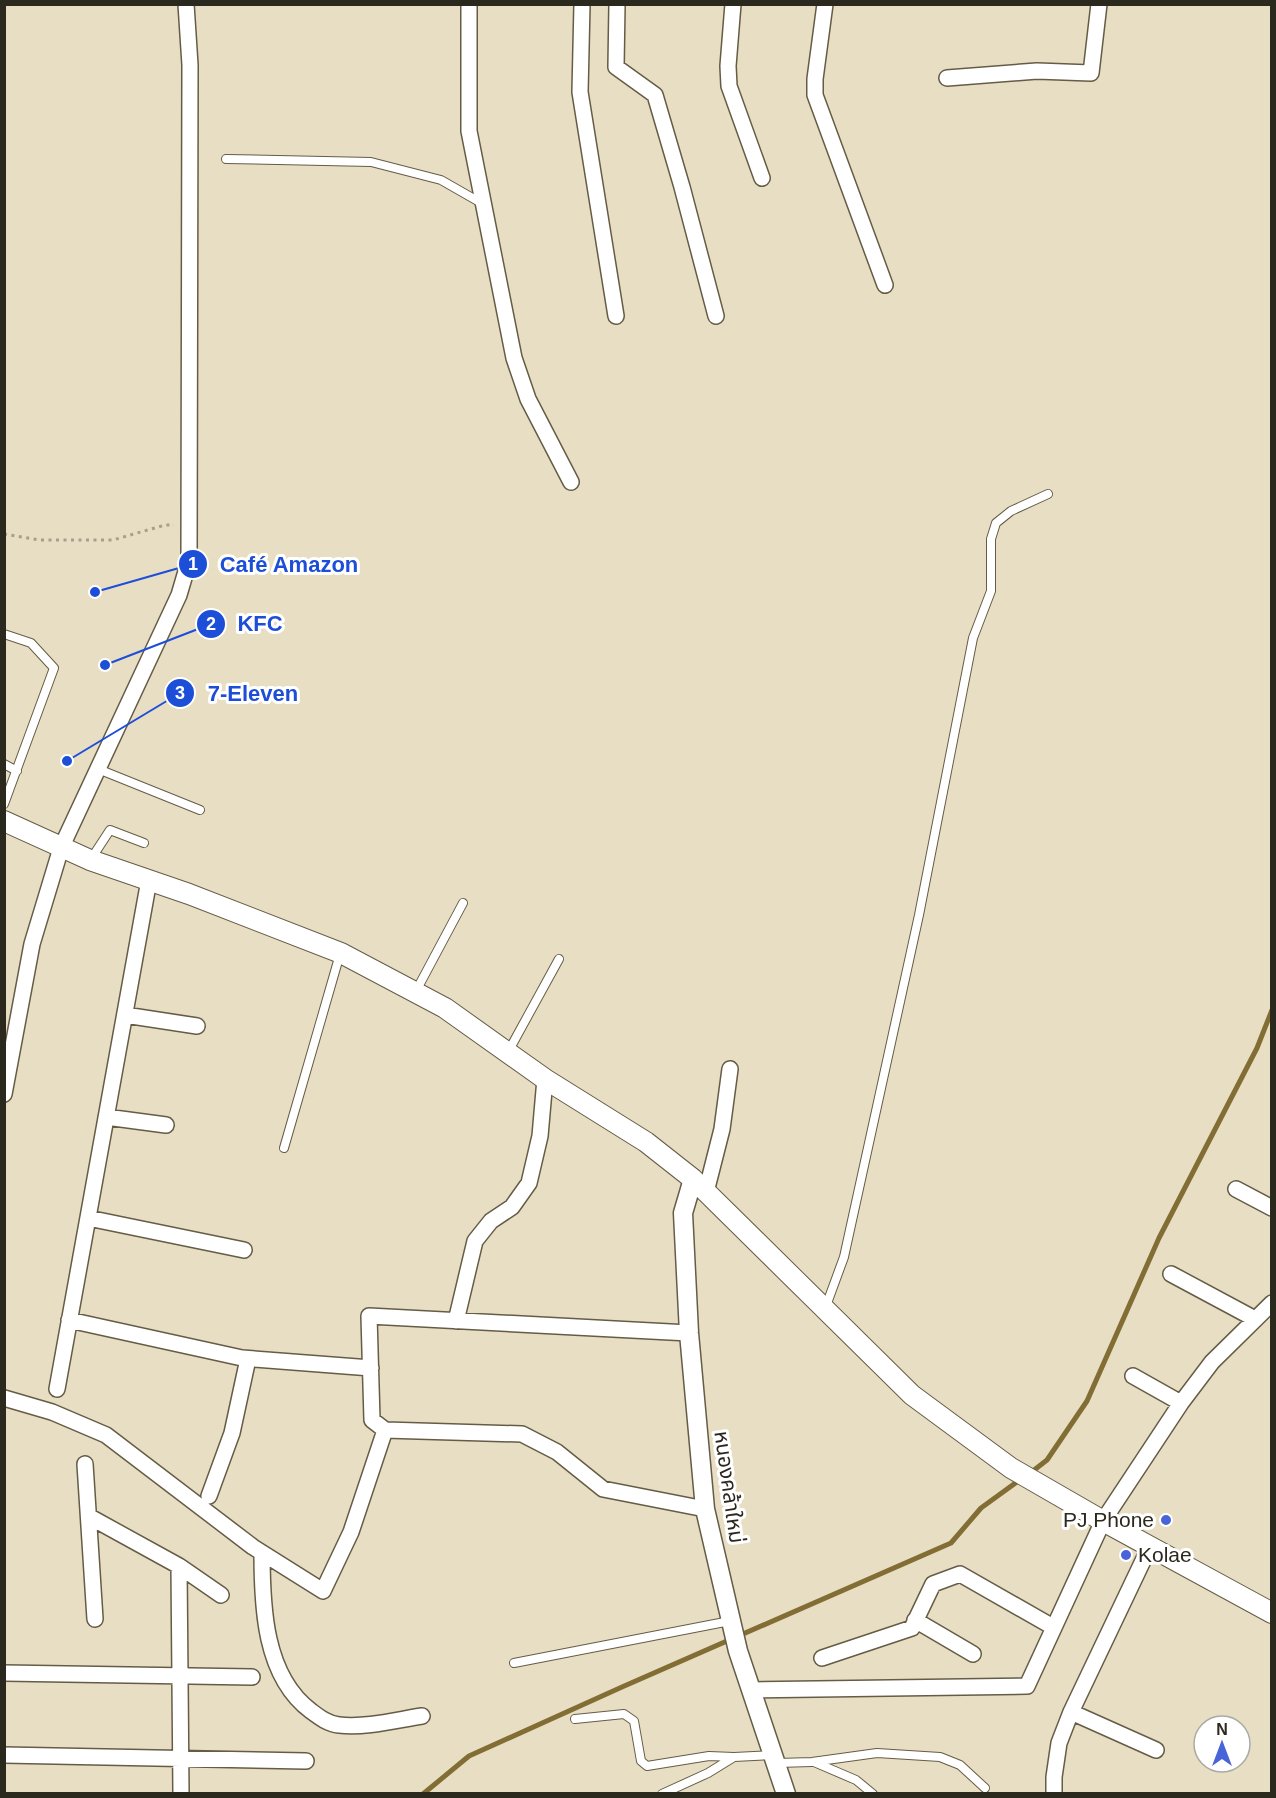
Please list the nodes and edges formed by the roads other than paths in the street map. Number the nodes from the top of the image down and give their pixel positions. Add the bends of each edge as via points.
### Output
1 (186, 4) edge
2 (470, 4) edge
3 (582, 4) edge
4 (617, 4) edge
5 (733, 4) edge
6 (825, 4) edge
7 (1099, 4) edge
8 (947, 78) dead end
9 (226, 159) dead end
10 (762, 178) dead end
11 (484, 205) junction
12 (885, 285) dead end
13 (616, 316) dead end
14 (716, 316) dead end
15 (571, 482) dead end
16 (1048, 494) dead end
17 (4, 634) edge
18 (4, 764) edge
19 (98, 769) junction
20 (17, 771) junction
21 (4, 804) edge
22 (200, 810) dead end
23 (4, 821) edge
24 (144, 843) dead end
25 (61, 848) junction
26 (90, 860) junction
27 (149, 880) junction
28 (463, 903) dead end
29 (341, 953) junction
30 (559, 958) dead end
31 (416, 992) junction
32 (124, 1015) junction
33 (197, 1026) dead end
34 (507, 1053) junction
35 (730, 1069) dead end
36 (545, 1079) junction
37 (4, 1094) edge
38 (106, 1117) junction
39 (166, 1125) dead end
40 (284, 1148) dead end
41 (700, 1186) junction
42 (1236, 1189) dead end
43 (1272, 1208) edge
44 (88, 1218) junction
45 (244, 1250) dead end
46 (1171, 1274) dead end
47 (1272, 1304) edge
48 (825, 1308) junction
49 (1255, 1319) junction
50 (69, 1320) junction
51 (456, 1322) junction
52 (689, 1333) junction
53 (248, 1359) junction
54 (371, 1368) junction
55 (1133, 1376) dead end
56 (57, 1389) dead end
57 (4, 1398) edge
58 (1181, 1403) junction
59 (385, 1430) junction
60 (85, 1464) dead end
61 (209, 1496) dead end
62 (705, 1509) junction
63 (90, 1517) junction
64 (1102, 1521) junction
65 (1150, 1546) junction
66 (262, 1553) junction
67 (179, 1566) junction
68 (221, 1595) dead end
69 (1272, 1613) edge
70 (95, 1618) dead end
71 (915, 1620) junction
72 (731, 1624) junction
73 (1053, 1627) junction
74 (973, 1654) dead end
75 (822, 1658) dead end
76 (514, 1663) dead end
77 (4, 1673) edge
78 (180, 1677) junction
79 (252, 1677) dead end
80 (752, 1690) junction
81 (1071, 1712) junction
82 (422, 1716) dead end
83 (575, 1719) dead end
84 (1156, 1750) dead end
85 (4, 1755) edge
86 (734, 1757) junction
87 (774, 1759) junction
88 (181, 1760) junction
89 (306, 1761) dead end
90 (812, 1762) junction
91 (985, 1788) dead end
92 (1056, 1793) edge
93 (181, 1794) edge
94 (662, 1794) edge
95 (786, 1794) edge
96 (873, 1794) edge

1 - 19 street via 190,65 189,561 179,595
2 - 11 street via 469,131
3 - 13 street via 580,92
4 - 14 street via 616,67 655,95
5 - 10 street via 729,86
6 - 12 street via 815,95
7 - 8 street via 1091,73 1036,71
9 - 11 lane via 371,162 441,180
11 - 15 street via 514,358 528,399
16 - 48 lane via 1011,511 996,523 990,539 990,591 973,638 919,915 844,1257
17 - 20 lane via 31,643 54,668
18 - 20 lane
19 - 22 lane
19 - 25 street
20 - 21 lane
23 - 25 main road
24 - 26 lane via 110,830
25 - 26 main road
25 - 37 street via 32,944
26 - 27 main road
27 - 29 main road
27 - 32 street
28 - 31 lane
29 - 31 main road
29 - 40 lane
30 - 34 lane
31 - 34 main road
32 - 33 street
32 - 38 street
34 - 36 main road
35 - 41 street via 722,1129
36 - 41 main road via 646,1142
36 - 51 street via 540,1136 529,1183 512,1207 491,1221 475,1241
38 - 39 street
38 - 44 street
41 - 48 main road
41 - 52 street, หนองคล้าใหม่ via 683,1213
42 - 43 street
44 - 45 street
44 - 50 street
46 - 49 street
47 - 49 street
48 - 64 main road via 912,1395 1011,1468
49 - 58 street via 1212,1362
50 - 53 street
50 - 56 street
51 - 52 street
51 - 54 street via 369,1316
52 - 62 street, หนองคล้าใหม่
53 - 54 street
53 - 61 street via 232,1433
54 - 59 street via 372,1420
55 - 58 street
57 - 66 street via 52,1412 106,1435
58 - 64 street
59 - 62 street via 522,1434 557,1452 603,1489
59 - 66 street via 351,1532 323,1590
60 - 63 street
62 - 72 street, หนองคล้าใหม่
63 - 67 street
63 - 70 street
64 - 65 main road
64 - 73 street
65 - 69 main road
65 - 81 street
66 - 82 street via 274,1661 288,1688 306,1707 339,1725
67 - 68 street
67 - 78 street
71 - 73 street via 933,1584 960,1574
71 - 74 street
71 - 75 street via 912,1628
72 - 76 lane
72 - 80 street, หนองคล้าใหม่
73 - 80 street via 1027,1686
77 - 78 street
78 - 79 street
78 - 88 street
80 - 87 street, หนองคล้าใหม่
81 - 84 street
81 - 92 street via 1059,1743
83 - 86 lane via 624,1714 634,1721 640,1761 647,1766 709,1756
85 - 88 street
86 - 87 lane
86 - 94 lane
87 - 90 lane
87 - 95 street, หนองคล้าใหม่
88 - 89 street
88 - 93 street
90 - 91 lane via 877,1753 940,1757 960,1765
90 - 96 lane via 856,1780

